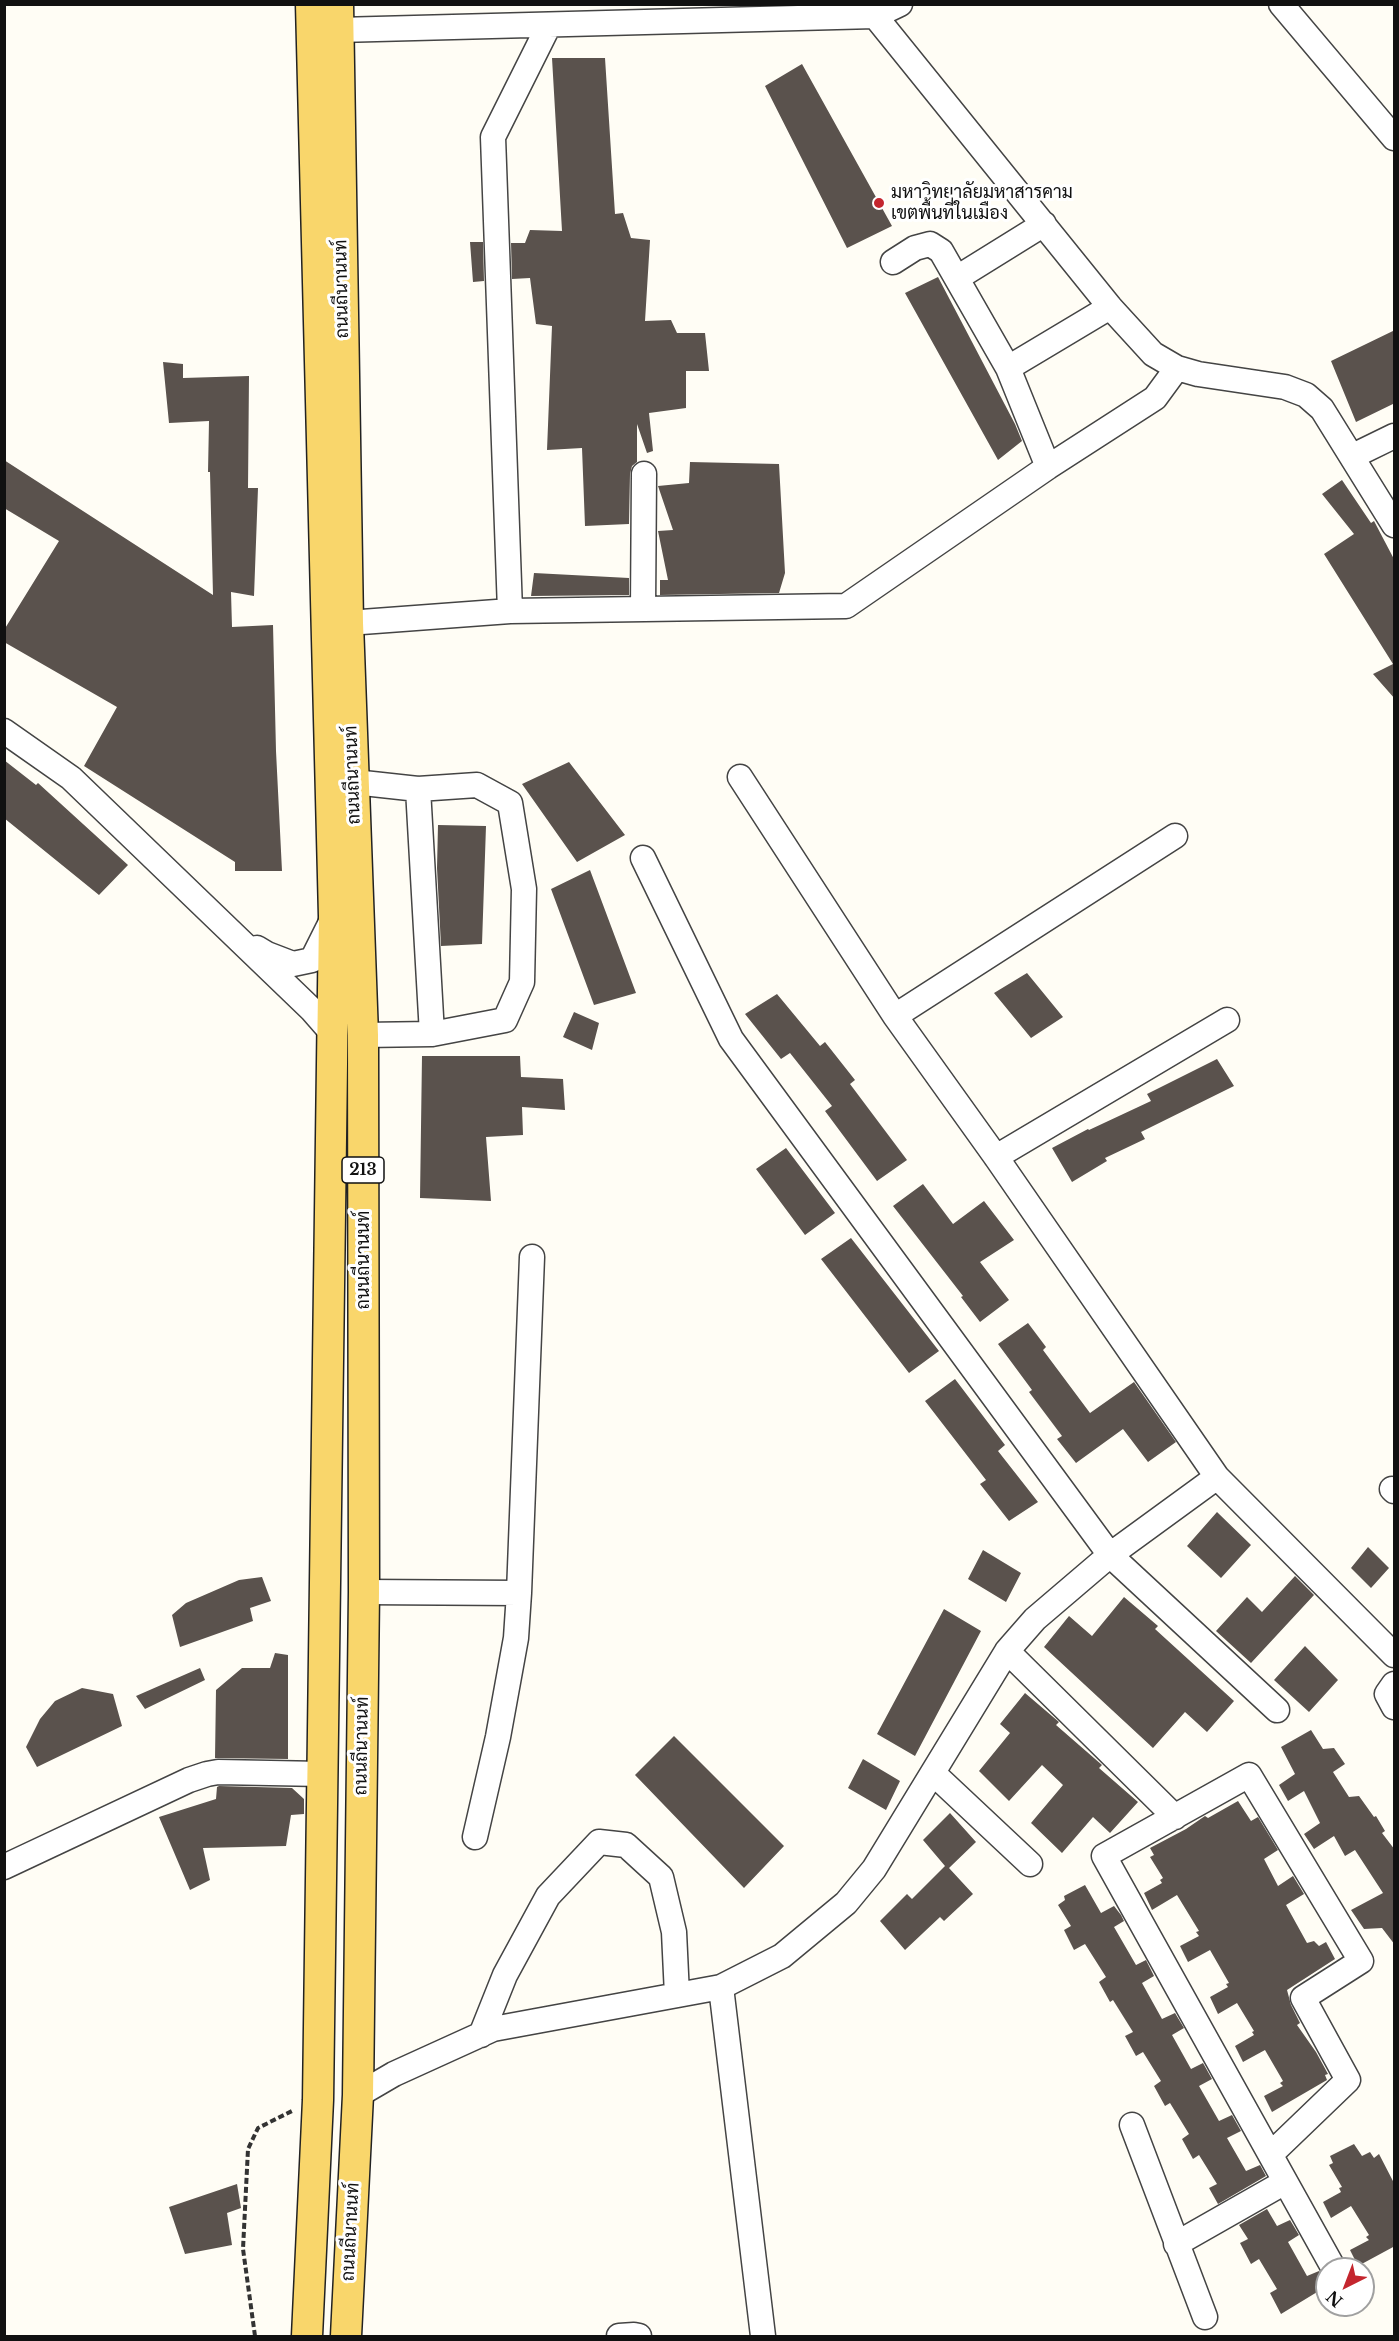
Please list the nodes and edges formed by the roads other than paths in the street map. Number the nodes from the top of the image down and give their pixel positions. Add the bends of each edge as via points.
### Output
1 (900, 4) edge
2 (1281, 4) edge
3 (875, 16) junction
4 (325, 18) edge
5 (549, 25) junction
6 (1395, 138) edge
7 (1044, 224) junction
8 (893, 262) dead end
9 (957, 278) junction
10 (1110, 307) junction
11 (1008, 368) junction
12 (1177, 368) junction
13 (1395, 436) edge
14 (1353, 456) junction
15 (1048, 467) junction
16 (644, 474) dead end
17 (1395, 525) edge
18 (643, 609) junction
19 (510, 611) junction
20 (348, 623) junction
21 (4, 731) edge
22 (740, 777) dead end
23 (354, 782) junction
24 (418, 789) junction
25 (1175, 836) dead end
26 (643, 858) dead end
27 (334, 916) junction
28 (225, 927) junction
29 (895, 1016) junction
30 (1227, 1020) dead end
31 (333, 1034) junction
32 (432, 1034) junction
33 (363, 1035) junction
34 (996, 1157) junction
35 (532, 1257) dead end
36 (1217, 1477) junction
37 (1110, 1555) junction
38 (364, 1592) junction
39 (519, 1593) junction
40 (1007, 1651) junction
41 (1395, 1655) edge
42 (1395, 1684) edge
43 (1395, 1707) edge
44 (1277, 1710) dead end
45 (933, 1773) junction
46 (322, 1774) junction
47 (1175, 1816) junction
48 (475, 1837) dead end
49 (1030, 1864) dead end
50 (4, 1867) edge
51 (721, 1987) junction
52 (677, 1995) junction
53 (481, 2035) junction
54 (358, 2095) junction
55 (1132, 2125) dead end
56 (1271, 2154) junction
57 (1285, 2182) junction
58 (1176, 2244) junction
59 (1327, 2257) edge
60 (1205, 2317) dead end
61 (307, 2337) edge
62 (346, 2337) edge
63 (619, 2337) edge
64 (639, 2337) edge
65 (763, 2337) edge

1 - 3 street
2 - 6 street
3 - 5 street
3 - 7 street
4 - 5 street
4 - 20 main road, ถนนถีนานนท์ / 213
4 - 27 main road, ถนนถีนานนท์ / 213
5 - 19 street via 493,137
7 - 9 street
7 - 10 street
8 - 9 street via 930,244 941,251
9 - 11 street
10 - 11 street
10 - 12 street via 1153,354
11 - 15 street
12 - 14 street via 1285,387 1306,395 1322,409
12 - 15 street via 1155,398
13 - 14 street
14 - 17 street
15 - 18 street via 846,606
16 - 18 street
18 - 19 street
19 - 20 street
20 - 23 main road, ถนนถีนานนท์ / 213
21 - 28 street via 71,778
22 - 29 street
23 - 24 street
23 - 33 main road, ถนนถีนานนท์ / 213
24 - 32 street
24 - 32 street via 477,785 510,803 524,889 522,982 505,1020
25 - 29 street
26 - 37 street via 731,1039
27 - 28 street via 312,960 293,964 267,954
27 - 31 main road, ถนนถีนานนท์ / 213
28 - 31 street
29 - 34 street
30 - 34 street
31 - 46 main road, ถนนถีนานนท์ / 213
32 - 33 street
33 - 38 main road, ถนนถีนานนท์ / 213
34 - 36 street
35 - 39 street
36 - 37 street
36 - 41 street
37 - 40 street via 1035,1619
37 - 44 street
38 - 39 street
38 - 54 main road, ถนนถีนานนท์ / 213
39 - 48 street via 516,1638
40 - 45 street
40 - 47 street
42 - 43 street via 1387,1694
45 - 49 street
45 - 51 street via 874,1869 846,1903 782,1956
46 - 50 street via 207,1774
46 - 61 main road, ถนนถีนานนท์ / 213 via 318,2100
47 - 56 street via 1104,1856
47 - 56 street via 1249,1774 1361,1961 1303,1998 1348,2080
51 - 52 street
51 - 65 street
52 - 53 street
52 - 53 street via 674,1932 661,1877 626,1845 599,1842 548,1896 505,1975
53 - 54 street via 394,2074
54 - 62 main road, ถนนถีนานนท์ / 213
55 - 58 street
56 - 57 street
57 - 58 street
57 - 59 street
58 - 60 street
63 - 64 street

